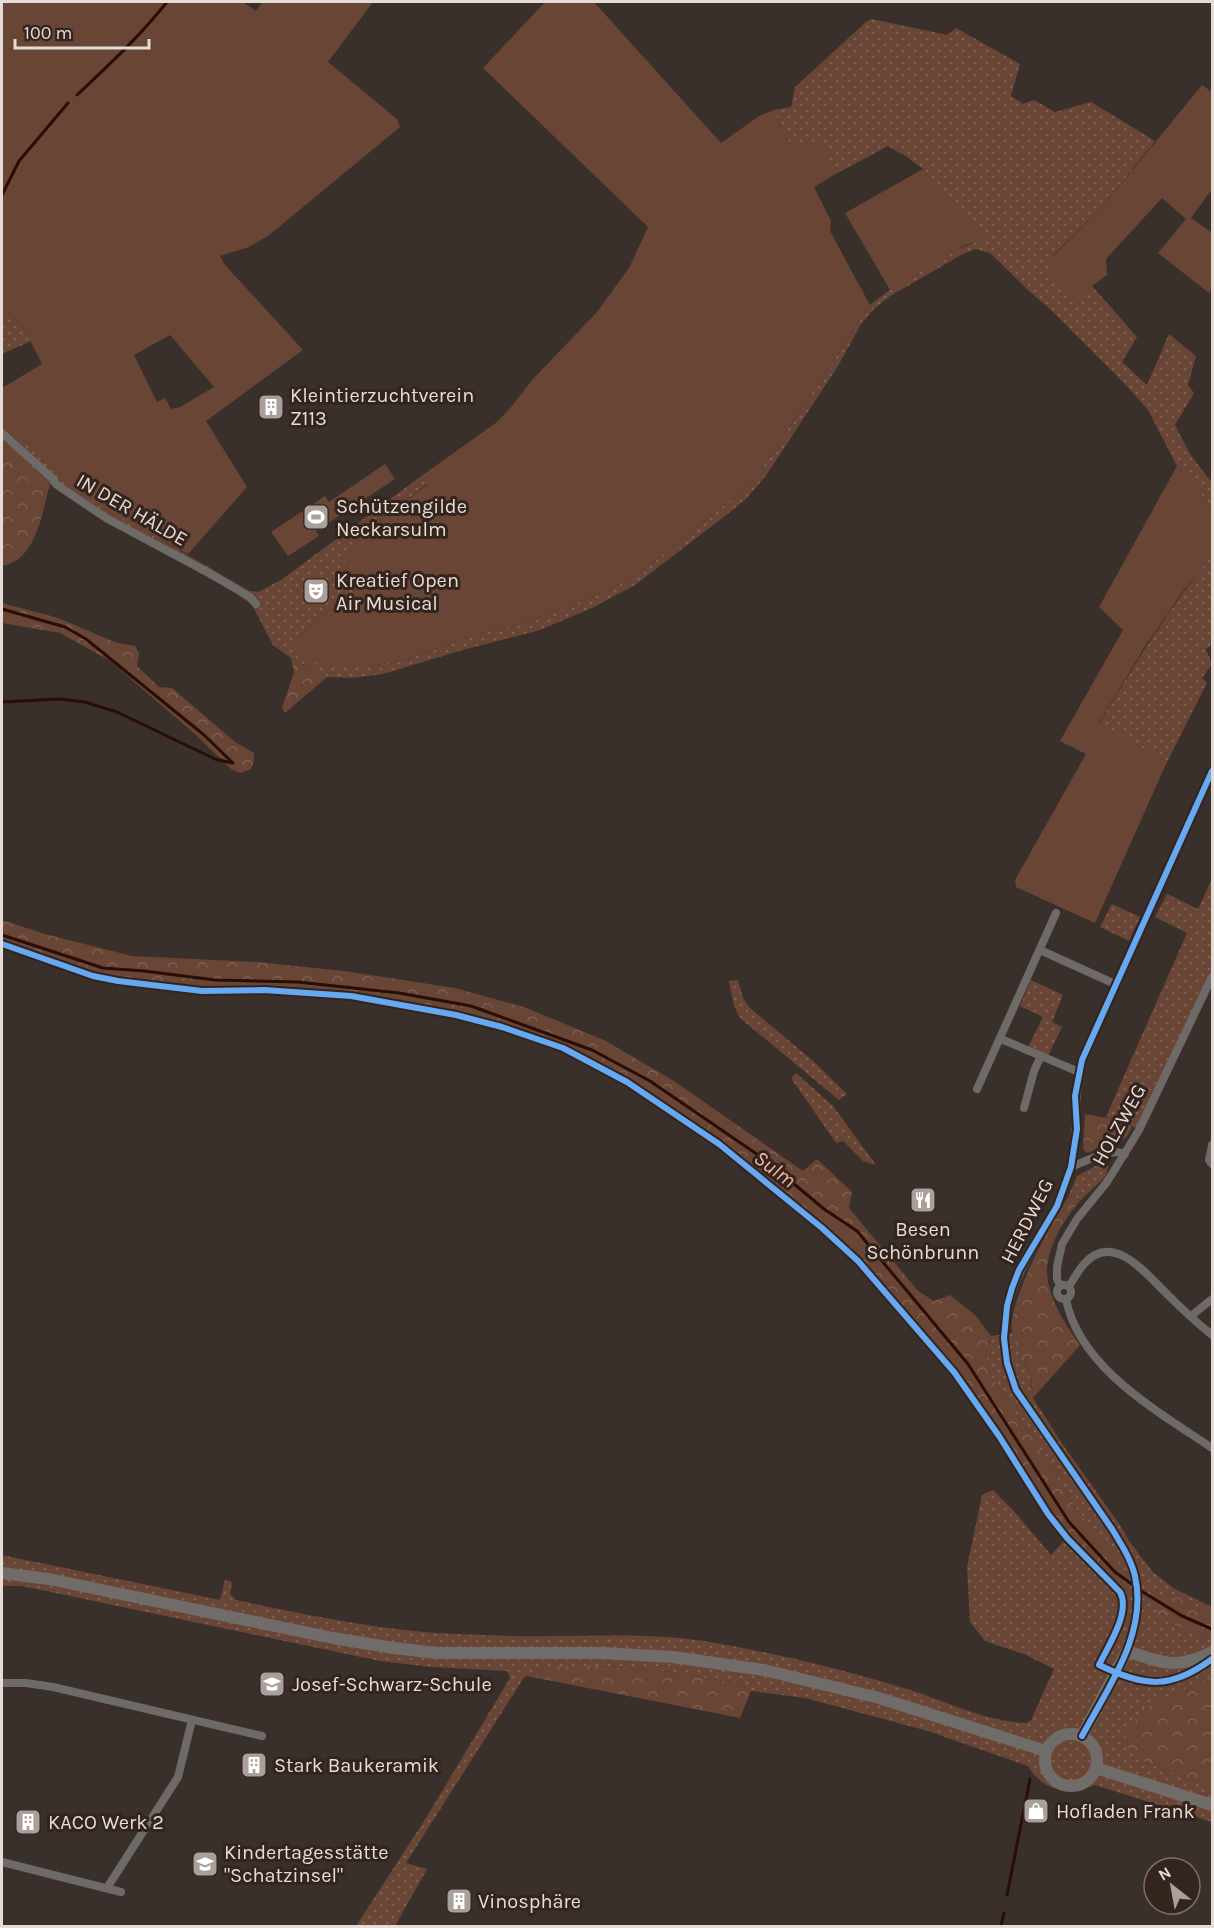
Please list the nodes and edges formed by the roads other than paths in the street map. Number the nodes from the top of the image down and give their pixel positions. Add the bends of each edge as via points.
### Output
1 (2, 433) edge
2 (256, 604) dead end
3 (1212, 771) edge
4 (1056, 913) dead end
5 (1040, 950) junction
6 (1212, 976) edge
7 (1115, 984) junction
8 (1001, 1039) junction
9 (1041, 1056) junction
10 (1079, 1072) junction
11 (978, 1089) dead end
12 (1024, 1108) dead end
13 (1212, 1145) edge
14 (1125, 1154) junction
15 (1212, 1164) edge
16 (1071, 1167) junction
17 (1065, 1286) junction
18 (1212, 1299) edge
19 (1191, 1316) junction
20 (1212, 1335) edge
21 (1212, 1448) edge
22 (2, 1574) edge
23 (1126, 1651) junction
24 (1212, 1652) edge
25 (2, 1683) edge
26 (192, 1720) junction
27 (262, 1736) dead end
28 (1082, 1736) junction
29 (1046, 1751) junction
30 (1096, 1768) junction
31 (1212, 1805) edge
32 (2, 1862) edge
33 (107, 1888) junction
34 (121, 1892) dead end

1 - 2 street, IN DER HÄLDE via 57,485 106,518 209,573
3 - 7 street, HERDWEG
4 - 5 street
5 - 7 street
5 - 8 street
6 - 14 street, HOLZWEG
7 - 10 street, HERDWEG
8 - 9 street
8 - 11 street
9 - 10 street
9 - 12 street
10 - 16 street, HERDWEG
13 - 15 street
14 - 16 street, HERDWEG via 1112,1152
14 - 17 street, HOLZWEG via 1062,1244 1057,1280
16 - 23 street, HERDWEG via 1057,1206 1012,1288 1004,1325 1007,1363 1025,1406 1125,1551 1135,1576 1138,1609
17 - 19 street via 1085,1262 1102,1254 1120,1254 1142,1268
17 - 21 street, HOLZWEG via 1057,1288 1057,1295 1065,1299 1081,1336 1107,1370 1131,1392
18 - 19 street
19 - 20 street
22 - 29 main road via 59,1581 394,1648 437,1653 672,1657 764,1670 879,1698
23 - 24 main road via 1177,1664
23 - 28 main road, HERDWEG
25 - 26 street via 53,1688
26 - 27 street
26 - 33 street via 178,1777
28 - 29 main road via 1060,1736
28 - 30 main road via 1093,1746
29 - 30 main road via 1048,1774 1061,1784 1070,1786 1086,1781
30 - 31 main road
32 - 33 street
33 - 34 street

